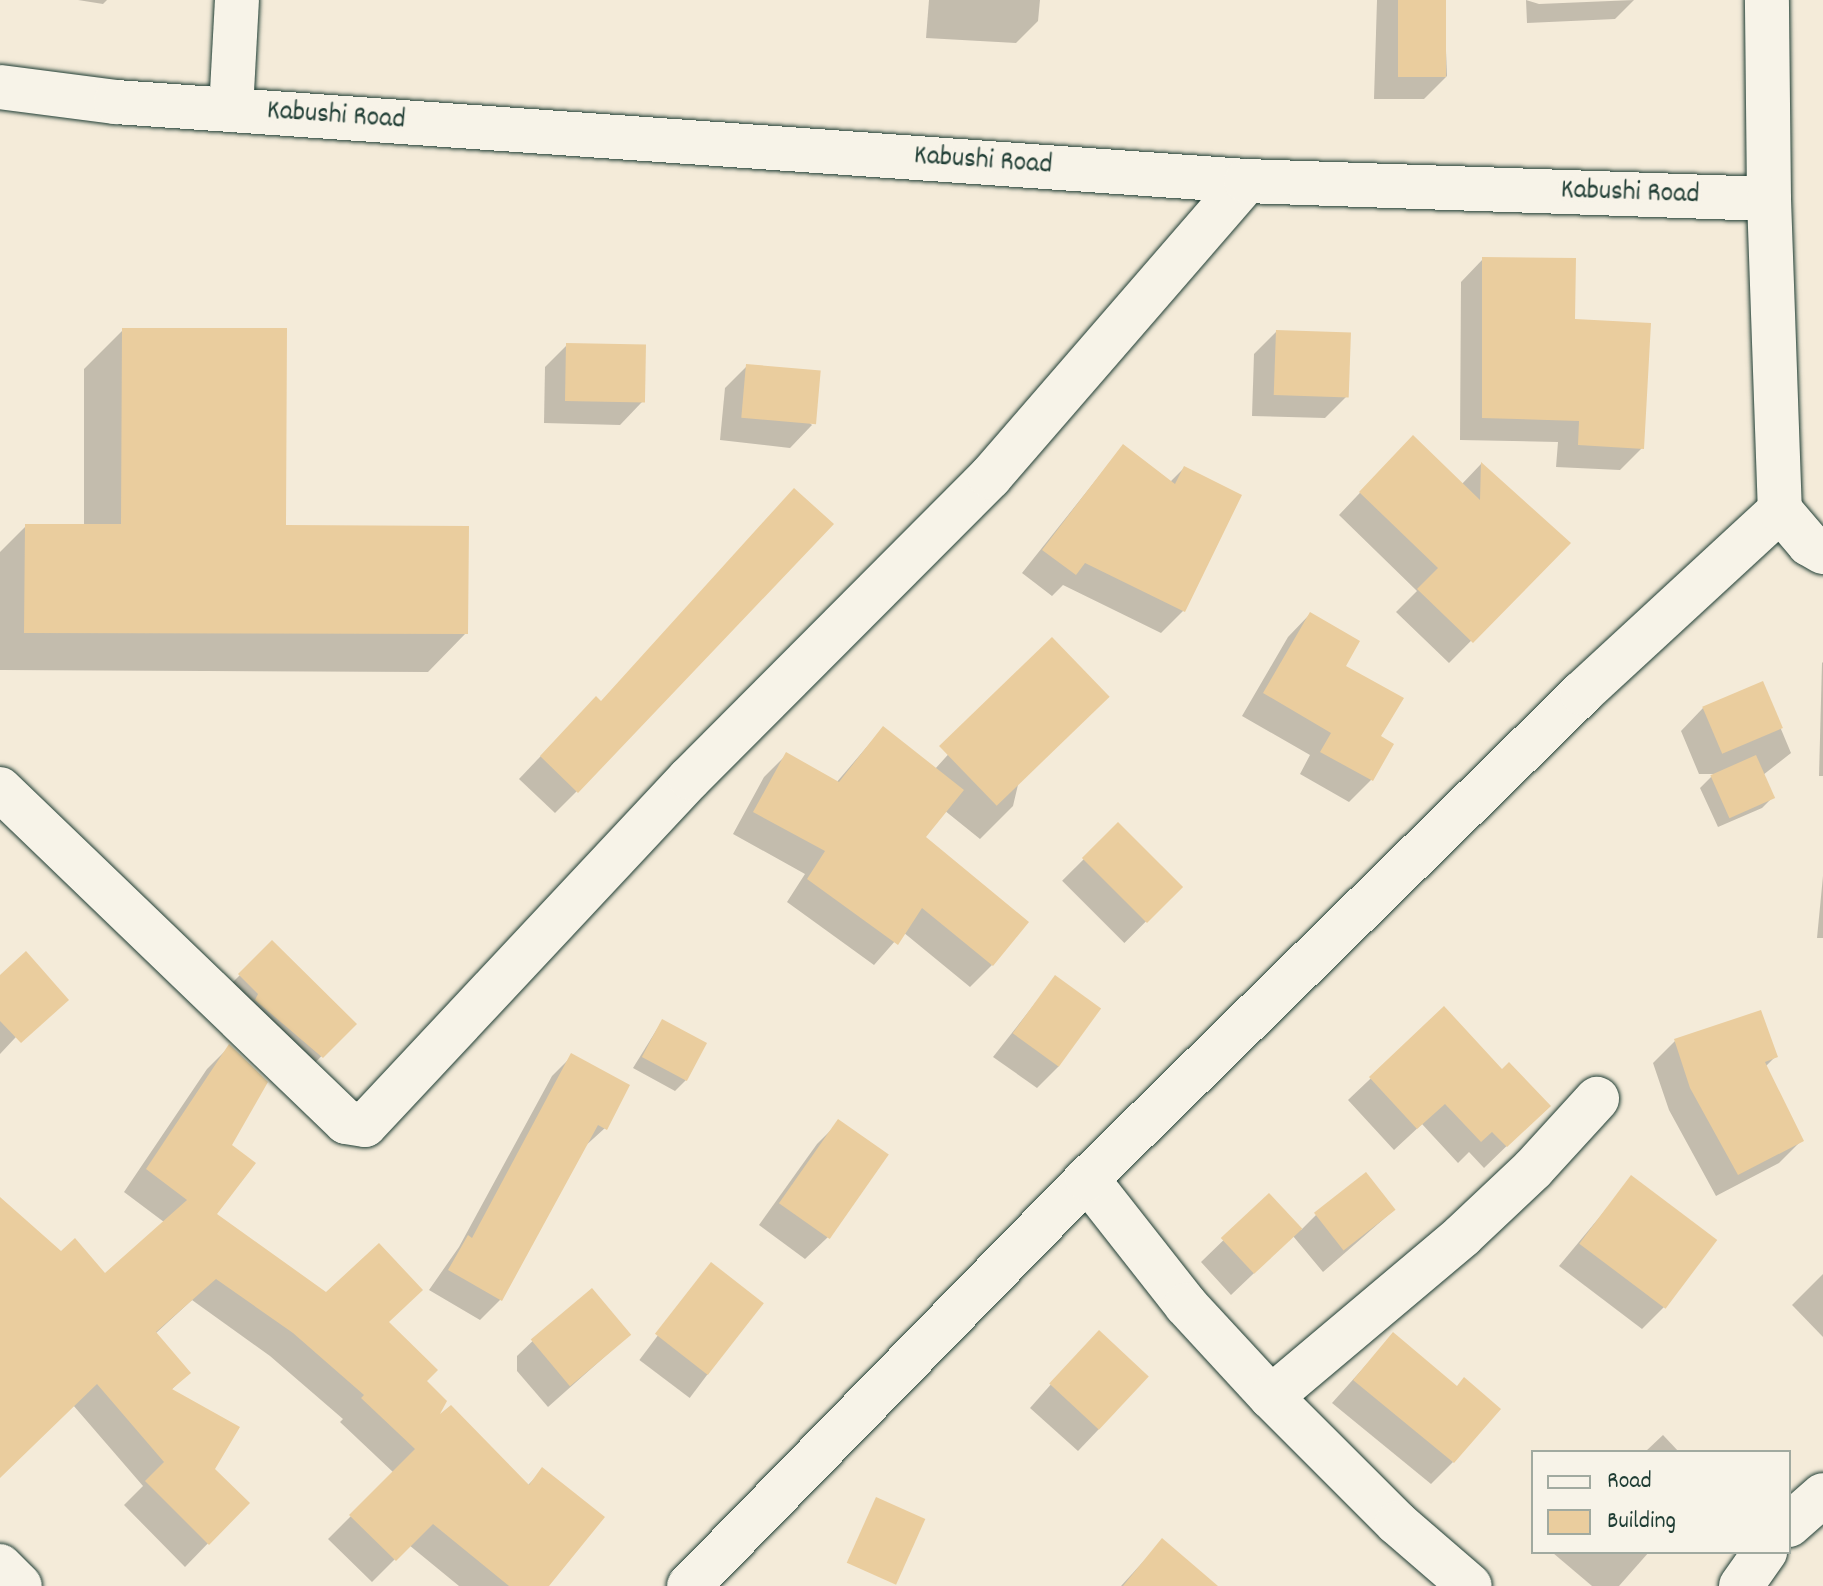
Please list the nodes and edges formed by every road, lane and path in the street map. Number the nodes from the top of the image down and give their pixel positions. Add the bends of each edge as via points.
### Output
1 (237, 0) edge
2 (1767, 0) edge
3 (0, 87) edge
4 (231, 110) junction
5 (1246, 181) junction
6 (1769, 199) junction
7 (1780, 510) junction
8 (1823, 552) edge
9 (0, 789) edge
10 (1597, 1099) dead end
11 (1087, 1179) junction
12 (1271, 1397) junction
13 (1823, 1495) edge
14 (1791, 1523) edge
15 (1764, 1554) edge
16 (0, 1566) edge
17 (711, 1579) edge
18 (20, 1586) edge
19 (1470, 1586) edge
20 (1741, 1586) edge

1 - 4 street
2 - 6 street
3 - 4 street, Kabushi Road
4 - 5 street, Kabushi Road
5 - 6 street, Kabushi Road
5 - 9 street via 990,477 690,778 365,1125 346,1122
6 - 7 street
7 - 8 street
7 - 11 street via 1582,693
10 - 12 street via 1462,1236
11 - 12 street via 1186,1305
11 - 17 street
12 - 19 street via 1397,1523
13 - 14 street
15 - 20 street
16 - 18 street

